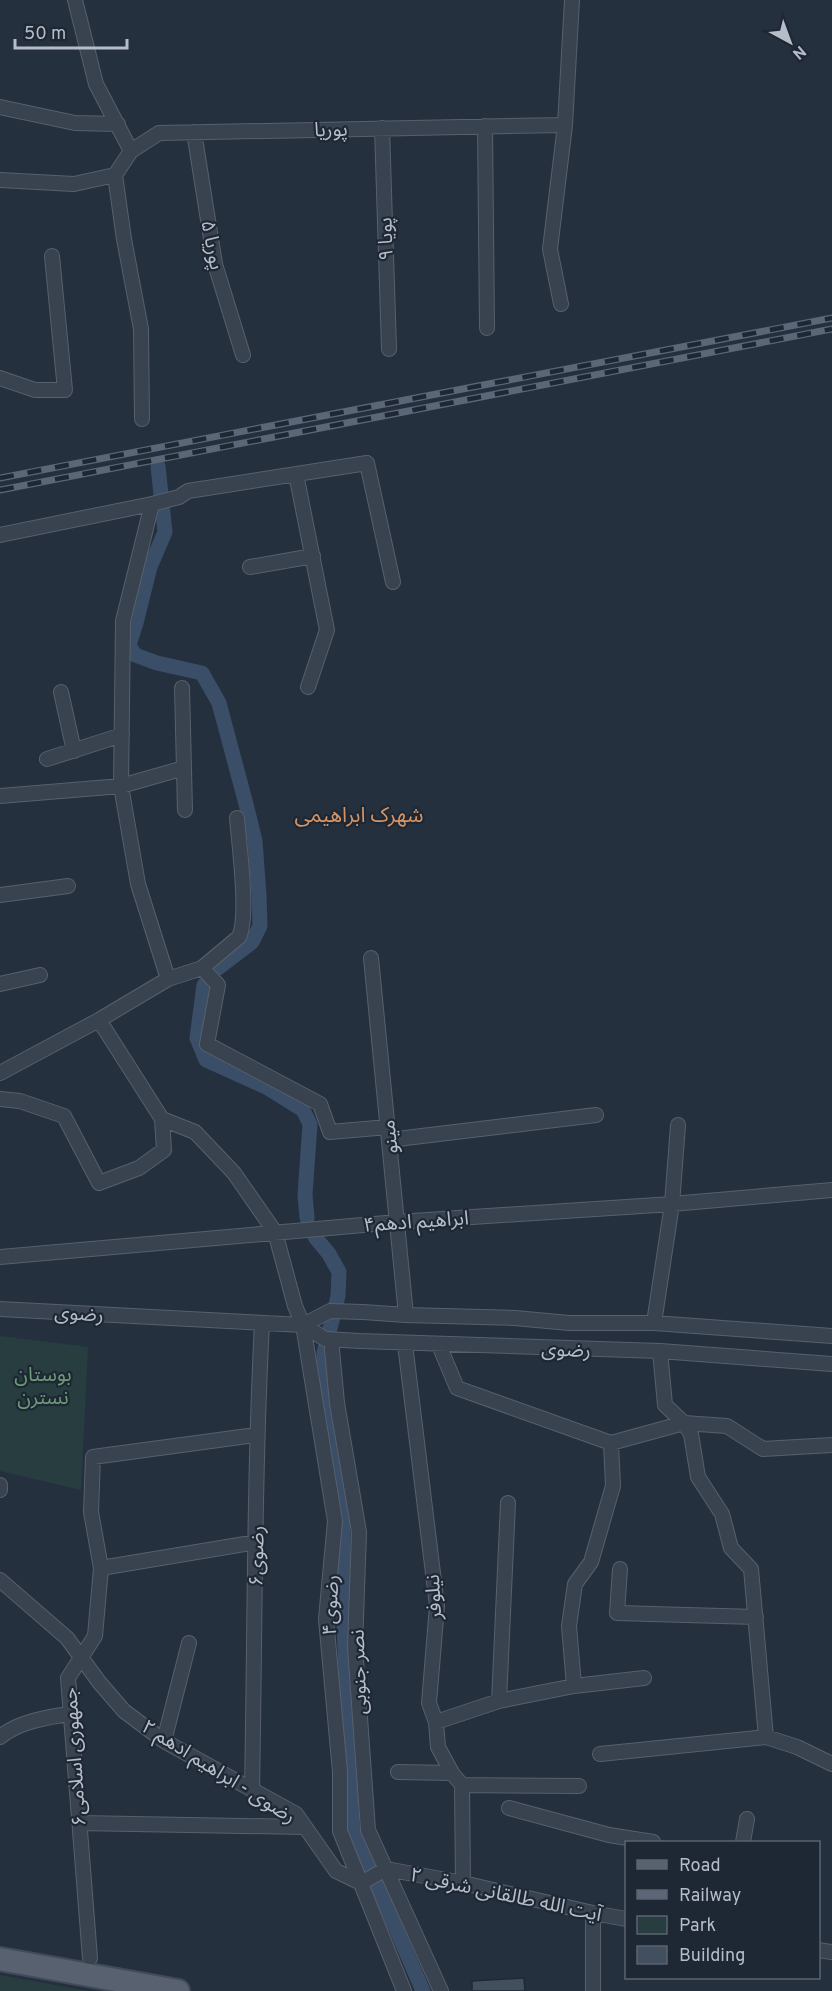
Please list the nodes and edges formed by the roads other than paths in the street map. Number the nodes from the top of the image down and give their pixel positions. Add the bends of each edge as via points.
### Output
1 (75, 0) edge
2 (572, 0) edge
3 (0, 107) edge
4 (118, 124) junction
5 (565, 125) junction
6 (485, 126) junction
7 (382, 128) junction
8 (194, 132) junction
9 (132, 151) junction
10 (115, 175) junction
11 (0, 180) edge
12 (52, 256) dead end
13 (561, 304) dead end
14 (487, 328) dead end
15 (389, 349) dead end
16 (243, 355) dead end
17 (0, 378) edge
18 (142, 419) dead end
19 (296, 474) junction
20 (152, 504) junction
21 (0, 535) edge
22 (312, 556) junction
23 (250, 567) dead end
24 (393, 582) dead end
25 (308, 687) dead end
26 (182, 688) dead end
27 (62, 692) dead end
28 (122, 735) junction
29 (74, 751) junction
30 (47, 759) dead end
31 (184, 768) junction
32 (121, 786) junction
33 (0, 796) edge
34 (184, 810) dead end
35 (237, 818) dead end
36 (68, 886) dead end
37 (0, 895) edge
38 (371, 958) dead end
39 (202, 968) junction
40 (40, 975) dead end
41 (168, 979) junction
42 (0, 984) edge
43 (99, 1020) junction
44 (0, 1073) edge
45 (0, 1099) edge
46 (596, 1115) dead end
47 (162, 1119) junction
48 (678, 1125) dead end
49 (389, 1134) junction
50 (832, 1190) edge
51 (672, 1204) junction
52 (397, 1221) junction
53 (275, 1233) junction
54 (0, 1257) edge
55 (0, 1309) edge
56 (406, 1315) junction
57 (262, 1323) junction
58 (569, 1323) junction
59 (654, 1323) junction
60 (303, 1325) junction
61 (832, 1336) edge
62 (330, 1339) junction
63 (405, 1344) junction
64 (439, 1345) junction
65 (570, 1349) junction
66 (660, 1351) junction
67 (832, 1364) edge
68 (684, 1423) junction
69 (256, 1435) junction
70 (611, 1443) junction
71 (832, 1445) edge
72 (0, 1485) edge
73 (0, 1490) edge
74 (508, 1503) dead end
75 (256, 1542) junction
76 (101, 1568) junction
77 (620, 1569) dead end
78 (0, 1580) edge
79 (756, 1617) junction
80 (189, 1643) dead end
81 (82, 1657) junction
82 (644, 1678) dead end
83 (574, 1686) junction
84 (499, 1701) junction
85 (70, 1714) junction
86 (436, 1722) junction
87 (0, 1737) edge
88 (766, 1737) junction
89 (164, 1741) junction
90 (600, 1754) dead end
91 (832, 1764) edge
92 (398, 1772) dead end
93 (452, 1773) junction
94 (462, 1785) junction
95 (579, 1786) dead end
96 (252, 1789) junction
97 (509, 1808) dead end
98 (747, 1819) dead end
99 (79, 1823) junction
100 (305, 1827) junction
101 (647, 1841) edge
102 (743, 1841) edge
103 (386, 1869) junction
104 (364, 1882) junction
105 (463, 1882) junction
106 (593, 1913) junction
107 (625, 1919) edge
108 (90, 1958) dead end
109 (0, 1959) edge
110 (178, 1991) edge
111 (404, 1991) edge
112 (441, 1991) edge
113 (593, 1991) edge

1 - 4 street via 96,84
2 - 5 street
3 - 4 street via 75,123
4 - 9 street
5 - 6 street, پوریا
5 - 13 street via 550,249
6 - 7 street, پوریا
6 - 14 street
7 - 8 street, پوریا
7 - 15 street, پویا ۹
8 - 9 street, پوریا via 159,133
8 - 16 street, پوریا ۵ via 215,264
9 - 10 street, پوریا
10 - 11 street via 74,184
10 - 18 street via 141,329
12 - 17 street via 65,390 36,390
19 - 20 street via 188,491
19 - 22 street
19 - 24 street via 367,463
20 - 21 street
20 - 28 street via 123,621
22 - 23 street
22 - 25 street via 327,630
26 - 31 street
27 - 29 street
28 - 29 street
28 - 32 street
29 - 30 street
31 - 32 street
31 - 34 street
32 - 33 street
32 - 41 street via 138,884
35 - 39 street via 243,930 240,937
36 - 37 street
38 - 49 street, مینو
39 - 41 street
39 - 49 street via 218,985 207,1044 320,1104 330,1132
40 - 42 street
41 - 43 street
43 - 44 street
43 - 47 street
45 - 47 street via 20,1101 64,1116 99,1183 139,1168 164,1150
46 - 49 street
47 - 53 street, رضوی۴ via 195,1132 234,1173
48 - 51 street
49 - 52 street, مینو
50 - 51 street, ابراهیم ادهم۴
51 - 52 street, ابراهیم ادهم۴
51 - 59 street
52 - 53 street, ابراهیم ادهم۴
52 - 56 street, مینو
53 - 54 street, ابراهیم ادهم۴
53 - 60 street, رضوی۴
55 - 57 street, رضوی
56 - 58 street, رضوی
56 - 60 street, رضوی via 330,1311
57 - 60 street, رضوی
57 - 69 street, رضوی۶
58 - 59 street, رضوی
58 - 65 street
59 - 61 street, رضوی
60 - 62 street, رضوی
60 - 104 street, رضوی۴ via 335,1521 327,1619 340,1772 340,1831
62 - 63 street, رضوی
62 - 103 street, نصر جنوبی via 358,1532 355,1647 368,1830
63 - 64 street, رضوی
63 - 86 street, نیلوفر via 437,1606 429,1702
64 - 65 street, رضوی
64 - 70 street via 457,1388
65 - 66 street, رضوی
66 - 67 street, رضوی
66 - 68 street via 665,1405
68 - 70 street
68 - 71 street via 727,1426 763,1449
68 - 79 street via 691,1434 698,1477 722,1514 731,1548 751,1569
69 - 75 street, رضوی۶
69 - 76 street, جمهوری اسلامی۶ via 93,1456 91,1512
70 - 83 street via 613,1486 591,1562 574,1584 569,1626
72 - 73 street
74 - 84 street
75 - 76 street
75 - 96 street, رضوی۶
76 - 81 street, جمهوری اسلامی۶ via 94,1636
77 - 79 street via 617,1613
78 - 81 street, رضوی - ابراهیم ادهم ۲
79 - 88 street
80 - 89 street
81 - 85 street, جمهوری اسلامی۶ via 68,1678
81 - 89 street, رضوی - ابراهیم ادهم ۲ via 124,1711
82 - 83 street
83 - 84 street
84 - 86 street
85 - 87 street via 46,1717
85 - 99 street, جمهوری اسلامی۶
86 - 93 street, نیلوفر via 438,1747
88 - 90 street
88 - 91 street
89 - 96 street, رضوی - ابراهیم ادهم ۲
92 - 93 street
93 - 94 street, نیلوفر
94 - 95 street
94 - 105 street
96 - 100 street, رضوی - ابراهیم ادهم ۲ via 296,1814
97 - 101 street
98 - 102 street
99 - 100 street
99 - 108 street, جمهوری اسلامی۶
100 - 104 street, رضوی - ابراهیم ادهم ۲ via 336,1871
103 - 104 street
103 - 105 street, آیت الله طالقانی شرقی ۲
103 - 112 street, نصر جنوبی
104 - 111 street, رضوی۴
105 - 106 street, آیت الله طالقانی شرقی ۲
106 - 107 street, آیت الله طالقانی شرقی ۲
106 - 113 street
109 - 110 main road

